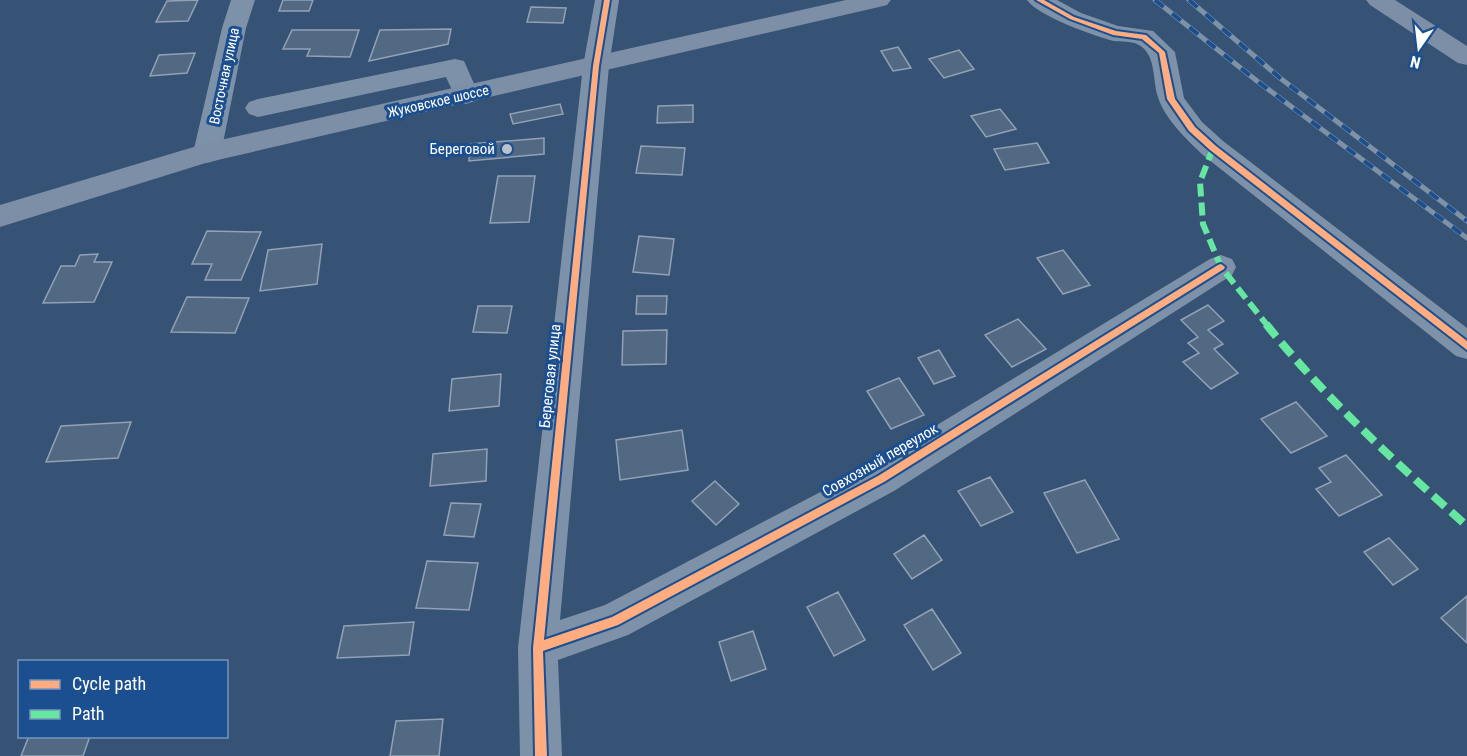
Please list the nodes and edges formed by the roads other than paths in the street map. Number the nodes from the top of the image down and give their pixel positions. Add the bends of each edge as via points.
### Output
1 (243, 0) edge
2 (607, 0) edge
3 (879, 0) edge
4 (1039, 0) edge
5 (1378, 0) edge
6 (1467, 57) edge
7 (596, 66) junction
8 (466, 95) junction
9 (258, 108) dead end
10 (207, 153) junction
11 (2, 220) edge
12 (1221, 267) dead end
13 (1467, 346) edge
14 (538, 648) junction
15 (541, 756) edge

1 - 10 street, Восточная улица
2 - 7 street, Береговая улица
3 - 7 main road, Жуковское шоссе
4 - 13 street via 1072,18 1115,33 1144,37 1162,52 1171,99 1192,129
5 - 6 main road
7 - 8 main road, Жуковское шоссе
7 - 14 street, Береговая улица
8 - 9 street via 455,67
8 - 10 main road, Жуковское шоссе
10 - 11 main road, Жуковское шоссе
12 - 14 street, Совхозный переулок via 881,479 614,621
14 - 15 street, Береговая улица

